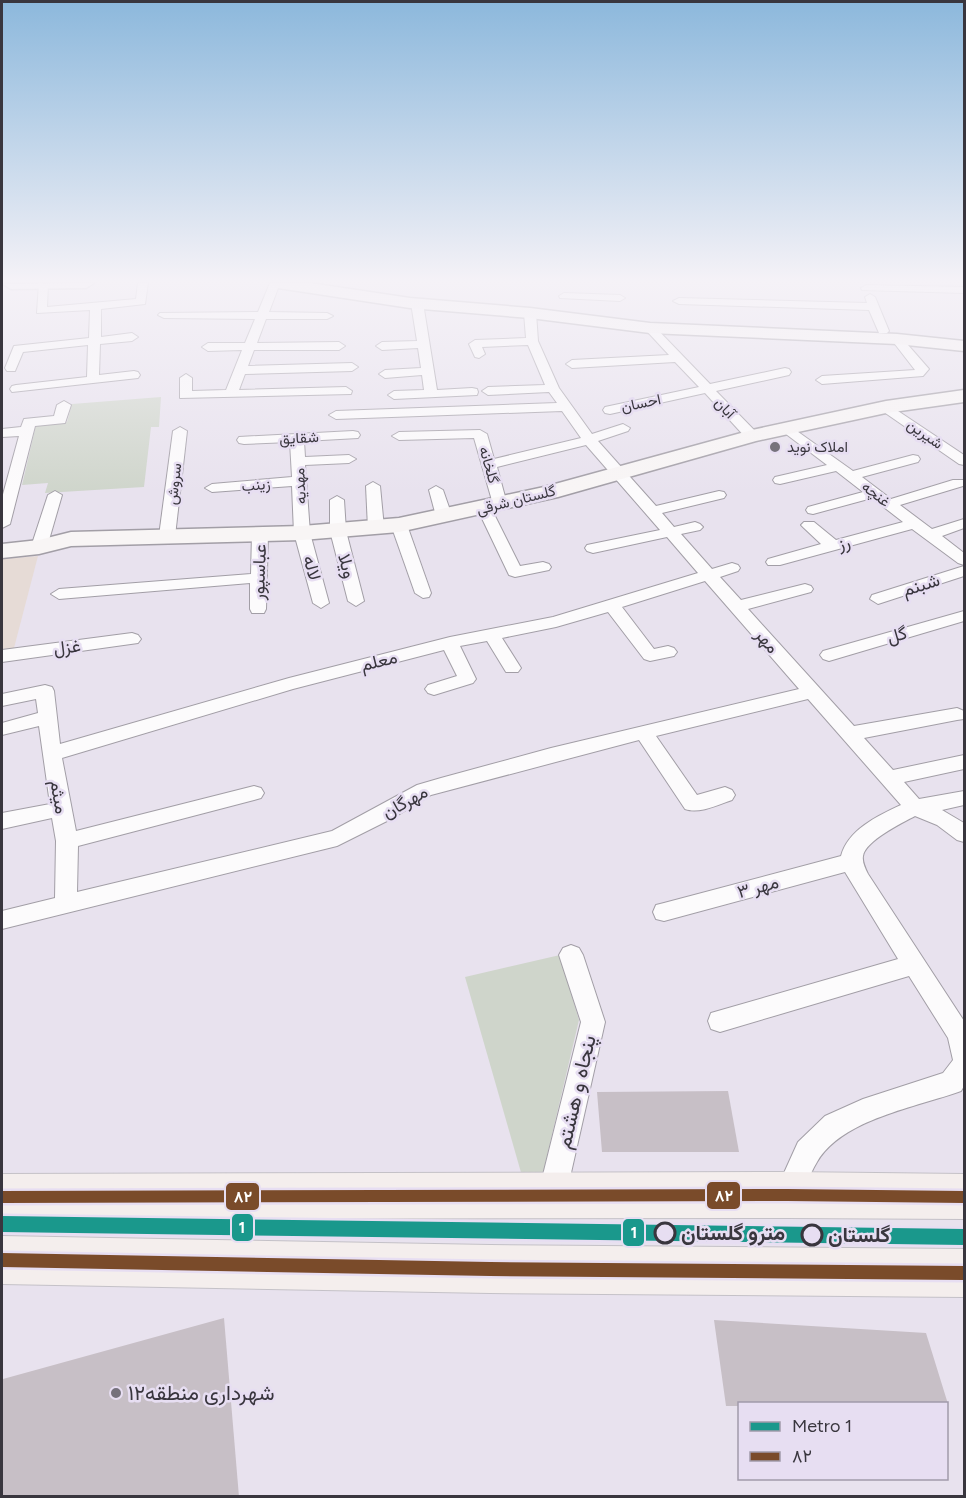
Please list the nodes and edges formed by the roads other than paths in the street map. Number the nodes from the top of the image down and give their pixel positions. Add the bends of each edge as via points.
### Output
1 (17, 353) edge
2 (94, 353) edge
3 (247, 353) edge
4 (424, 353) edge
5 (537, 353) edge
6 (672, 353) edge
7 (907, 353) edge
8 (677, 358) junction
9 (572, 364) dead end
10 (352, 367) dead end
11 (11, 368) dead end
12 (240, 369) junction
13 (427, 371) junction
14 (785, 372) dead end
15 (385, 374) dead end
16 (134, 375) dead end
17 (186, 378) dead end
18 (93, 380) junction
19 (822, 380) dead end
20 (553, 388) junction
21 (16, 389) dead end
22 (707, 389) junction
23 (346, 391) dead end
24 (488, 391) dead end
25 (472, 392) dead end
26 (231, 394) junction
27 (431, 394) junction
28 (394, 395) dead end
29 (964, 396) edge
30 (64, 405) dead end
31 (564, 407) junction
32 (886, 407) junction
33 (609, 410) dead end
34 (336, 415) dead end
35 (787, 428) junction
36 (624, 429) dead end
37 (27, 431) junction
38 (180, 431) dead end
39 (2, 434) edge
40 (353, 435) dead end
41 (399, 436) dead end
42 (752, 436) junction
43 (297, 438) junction
44 (244, 440) dead end
45 (589, 440) junction
46 (964, 442) edge
47 (944, 447) junction
48 (349, 459) dead end
49 (913, 459) dead end
50 (298, 461) junction
51 (964, 461) edge
52 (489, 465) junction
53 (839, 466) junction
54 (619, 473) junction
55 (8, 474) edge
56 (853, 475) junction
57 (780, 480) dead end
58 (299, 481) junction
59 (958, 483) dead end
60 (373, 486) dead end
61 (212, 488) dead end
62 (435, 490) dead end
63 (874, 493) junction
64 (55, 495) dead end
65 (718, 495) dead end
66 (337, 500) dead end
67 (889, 504) junction
68 (492, 506) junction
69 (652, 511) junction
70 (444, 516) junction
71 (964, 523) edge
72 (2, 524) edge
73 (915, 524) junction
74 (399, 525) junction
75 (695, 527) dead end
76 (376, 528) junction
77 (338, 531) junction
78 (302, 533) junction
79 (672, 533) junction
80 (260, 534) junction
81 (929, 535) junction
82 (167, 536) junction
83 (48, 544) junction
84 (833, 546) junction
85 (593, 549) dead end
86 (2, 551) edge
87 (964, 560) edge
88 (774, 562) dead end
89 (543, 567) dead end
90 (732, 568) dead end
91 (964, 571) edge
92 (709, 575) junction
93 (258, 579) junction
94 (805, 589) dead end
95 (423, 593) dead end
96 (59, 594) dead end
97 (878, 599) dead end
98 (356, 601) dead end
99 (321, 603) dead end
100 (612, 606) junction
101 (739, 606) junction
102 (258, 609) dead end
103 (964, 616) edge
104 (490, 634) junction
105 (132, 639) dead end
106 (450, 643) junction
107 (668, 652) dead end
108 (829, 655) dead end
109 (2, 656) edge
110 (512, 668) dead end
111 (434, 689) dead end
112 (812, 692) junction
113 (2, 700) edge
114 (957, 714) dead end
115 (47, 717) junction
116 (2, 729) edge
117 (644, 733) junction
118 (849, 734) junction
119 (51, 754) junction
120 (964, 762) edge
121 (888, 778) junction
122 (254, 793) dead end
123 (726, 795) dead end
124 (964, 798) edge
125 (915, 808) junction
126 (61, 809) junction
127 (2, 821) edge
128 (964, 834) edge
129 (66, 841) junction
130 (852, 862) junction
131 (66, 904) junction
132 (664, 912) dead end
133 (2, 920) edge
134 (571, 955) dead end
135 (915, 964) junction
136 (720, 1021) dead end
137 (964, 1055) edge
138 (964, 1066) edge
139 (552, 1195) junction
140 (788, 1195) junction
141 (2, 1197) edge
142 (964, 1197) edge
143 (2, 1260) edge
144 (964, 1273) edge

1 - 11 street
2 - 18 street
3 - 12 street
4 - 13 street
5 - 20 street, مهر
6 - 8 street, آبان
7 - 19 street via 923,369 919,373
8 - 9 street
8 - 22 street, آبان
10 - 12 street
12 - 26 street
13 - 15 street
13 - 27 street
14 - 22 street
16 - 18 street
17 - 26 street via 185,395
18 - 21 street
20 - 24 street
20 - 31 street, مهر
22 - 33 street, احسان
22 - 42 street, آبان
23 - 26 street
25 - 27 street
27 - 28 street
29 - 32 street, گلستان شرقی
30 - 37 street via 60,420 29,422
31 - 34 street
31 - 45 street, مهر
32 - 35 street, گلستان شرقی
32 - 47 street, شیرین
35 - 42 street, گلستان شرقی
35 - 53 street, غنچه
36 - 45 street
37 - 39 street
37 - 55 street
38 - 82 street, سروش
40 - 43 street, شقایق
41 - 52 street, گلخانه via 480,434
42 - 54 street, گلستان شرقی
43 - 44 street, شقایق
43 - 50 street, مهدیه
45 - 52 street
45 - 54 street, مهر
46 - 47 street
47 - 51 street, شیرین
48 - 50 street
49 - 56 street
50 - 58 street, مهدیه
52 - 68 street, گلخانه
53 - 56 street, غنچه
53 - 57 street
54 - 68 street, گلستان شرقی
54 - 69 street, مهر
55 - 72 street
56 - 63 street, غنچه
58 - 61 street, زینب
58 - 78 street, مهدیه
59 - 67 street
60 - 76 street
62 - 70 street
63 - 67 street, غنچه
63 - 84 street via 811,517
64 - 83 street
65 - 69 street
66 - 77 street, ویلا
67 - 73 street, غنچه
68 - 70 street, گلستان شرقی
68 - 89 street, گلخانه via 514,572
69 - 79 street, مهر
70 - 74 street, گلستان شرقی
71 - 81 street
73 - 81 street, غنچه
73 - 84 street, رز
74 - 76 street, گلستان شرقی
74 - 95 street
75 - 79 street
76 - 77 street, گلستان شرقی
77 - 78 street, گلستان شرقی
77 - 98 street, ویلا
78 - 80 street, گلستان شرقی
78 - 99 street, لاله
79 - 85 street
79 - 92 street, مهر
80 - 82 street, گلستان شرقی
80 - 93 street, عباسپور
81 - 87 street, غنچه
82 - 83 street, گلستان شرقی
83 - 86 street, گلستان شرقی
84 - 88 street, رز
90 - 92 street, معلم
91 - 97 street, شبنم
92 - 100 street, معلم
92 - 101 street, مهر
93 - 96 street
93 - 102 street, عباسپور
94 - 101 street
100 - 104 street, معلم via 556,622
100 - 107 street via 650,655
101 - 112 street, مهر
103 - 108 street, گل
104 - 106 street, معلم
104 - 110 street
105 - 109 street, غزل
106 - 111 street via 467,679
106 - 119 street, معلم via 289,684
112 - 117 street, مهرگان
112 - 118 street, مهر
113 - 115 street, میثم via 45,691
114 - 118 street
115 - 116 street
115 - 119 street, میثم
117 - 123 street via 692,804
117 - 131 street, مهرگان via 424,790 337,838
118 - 121 street, مهر
119 - 126 street, میثم
120 - 121 street
121 - 125 street, مهر
122 - 129 street
124 - 125 street
125 - 128 street via 944,819
125 - 130 street via 859,842
126 - 127 street
126 - 129 street, میثم
129 - 131 street, میثم
130 - 132 street, مهر ۳
130 - 135 street
131 - 133 street, مهرگان
134 - 139 street, پنجاه و هشتم via 593,1022
135 - 136 street
135 - 137 street via 960,1035
138 - 140 street via 952,1082 834,1125 808,1151
139 - 140 main road
139 - 141 main road
140 - 142 main road
143 - 144 main road

